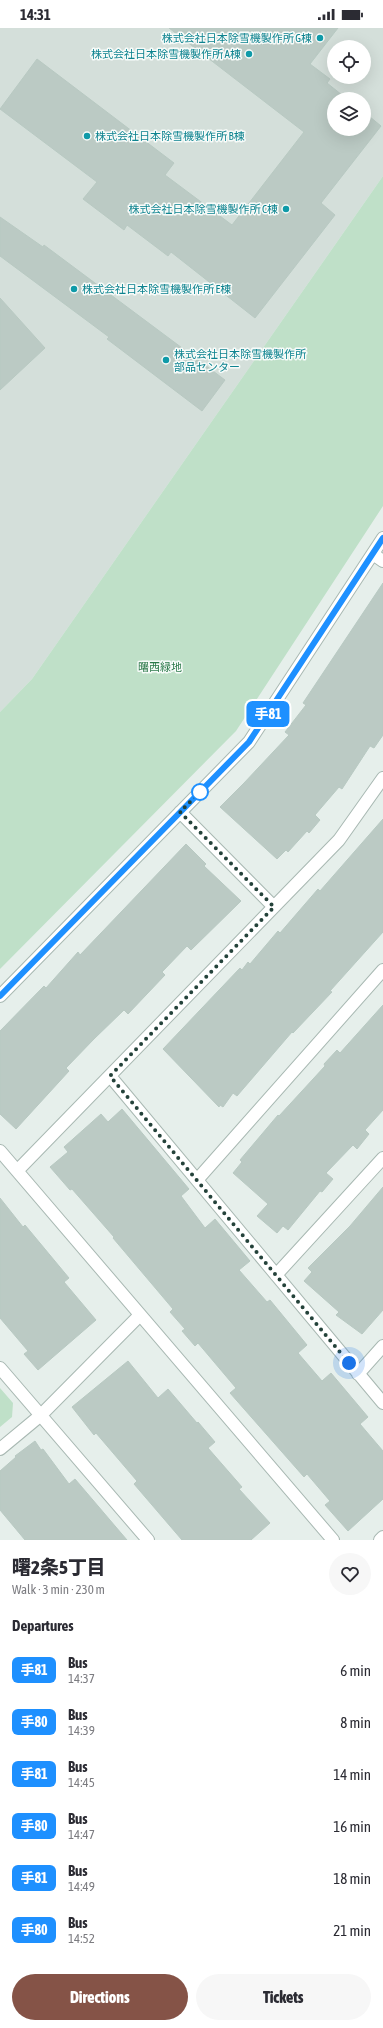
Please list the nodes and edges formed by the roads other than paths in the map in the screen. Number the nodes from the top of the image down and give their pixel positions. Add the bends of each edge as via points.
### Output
1 (383, 538) edge
2 (373, 554) junction
3 (383, 561) edge
4 (383, 778) edge
5 (180, 812) junction
6 (274, 907) junction
7 (383, 970) edge
8 (0, 996) edge
9 (110, 1076) junction
10 (0, 1152) edge
11 (383, 1158) edge
12 (17, 1171) junction
13 (197, 1180) junction
14 (276, 1275) junction
15 (140, 1315) junction
16 (383, 1346) edge
17 (0, 1368) edge
18 (358, 1374) junction
19 (383, 1404) edge
20 (41, 1415) junction
21 (0, 1449) edge
22 (383, 1537) edge
23 (148, 1540) edge
24 (333, 1540) edge
25 (380, 1540) edge

1 - 2 street
2 - 3 street
2 - 5 street via 249,742
4 - 6 street via 340,840
5 - 6 street
5 - 8 street
6 - 9 street
7 - 13 street
9 - 12 street
9 - 13 street
10 - 12 street
11 - 14 street
12 - 15 street
13 - 14 street
14 - 18 street
15 - 20 street
15 - 24 street
16 - 18 street
17 - 20 street
18 - 19 street
20 - 21 street
20 - 23 street
22 - 25 street

